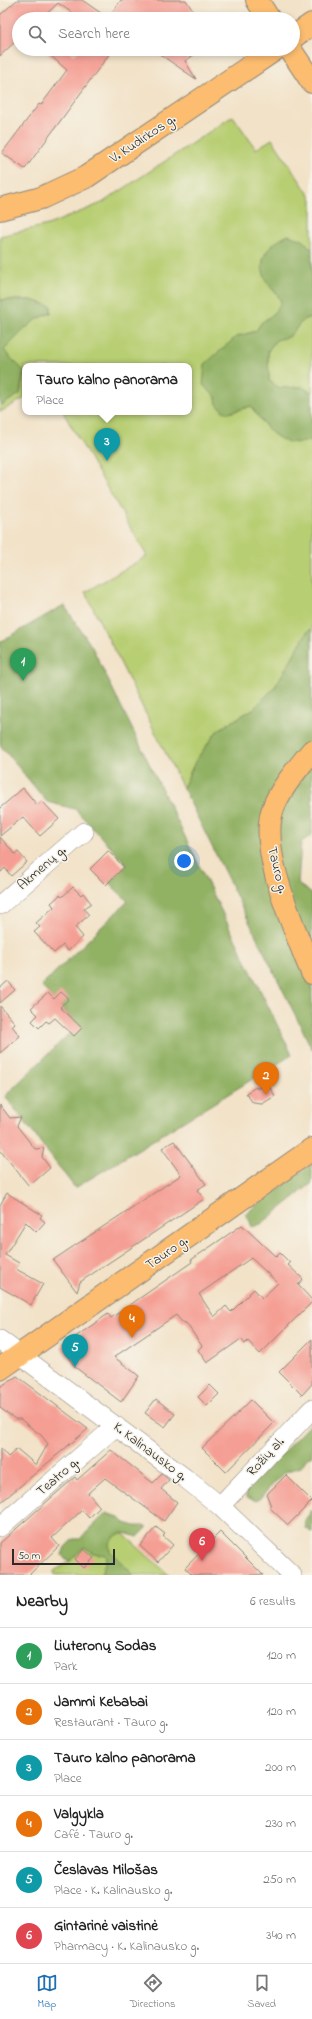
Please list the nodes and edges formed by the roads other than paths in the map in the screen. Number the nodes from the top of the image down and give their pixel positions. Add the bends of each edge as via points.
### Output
1 (257, 0) edge
2 (265, 12) edge
3 (312, 24) edge
4 (300, 32) edge
5 (266, 56) edge
6 (295, 56) edge
7 (312, 82) edge
8 (0, 209) edge
9 (312, 751) edge
10 (84, 832) dead end
11 (0, 905) edge
12 (312, 973) edge
13 (312, 1149) edge
14 (0, 1340) edge
15 (21, 1355) junction
16 (0, 1370) edge
17 (312, 1409) edge
18 (116, 1426) junction
19 (220, 1506) junction
20 (0, 1527) edge
21 (292, 1575) edge

1 - 2 main road
3 - 4 main road
5 - 8 main road, V. Kudirkos g. via 86,177 41,198
6 - 7 main road
9 - 12 main road, Tauro g. via 274,806 269,826 270,850 276,878
10 - 11 street, Akmenų g.
13 - 15 main road, Tauro g.
14 - 15 street, K. Kalinausko g.
15 - 16 main road, Tauro g.
15 - 18 street, K. Kalinausko g.
17 - 19 street, Rožių al.
18 - 19 street, K. Kalinausko g.
18 - 20 street, Teatro g.
19 - 21 street, K. Kalinausko g.

